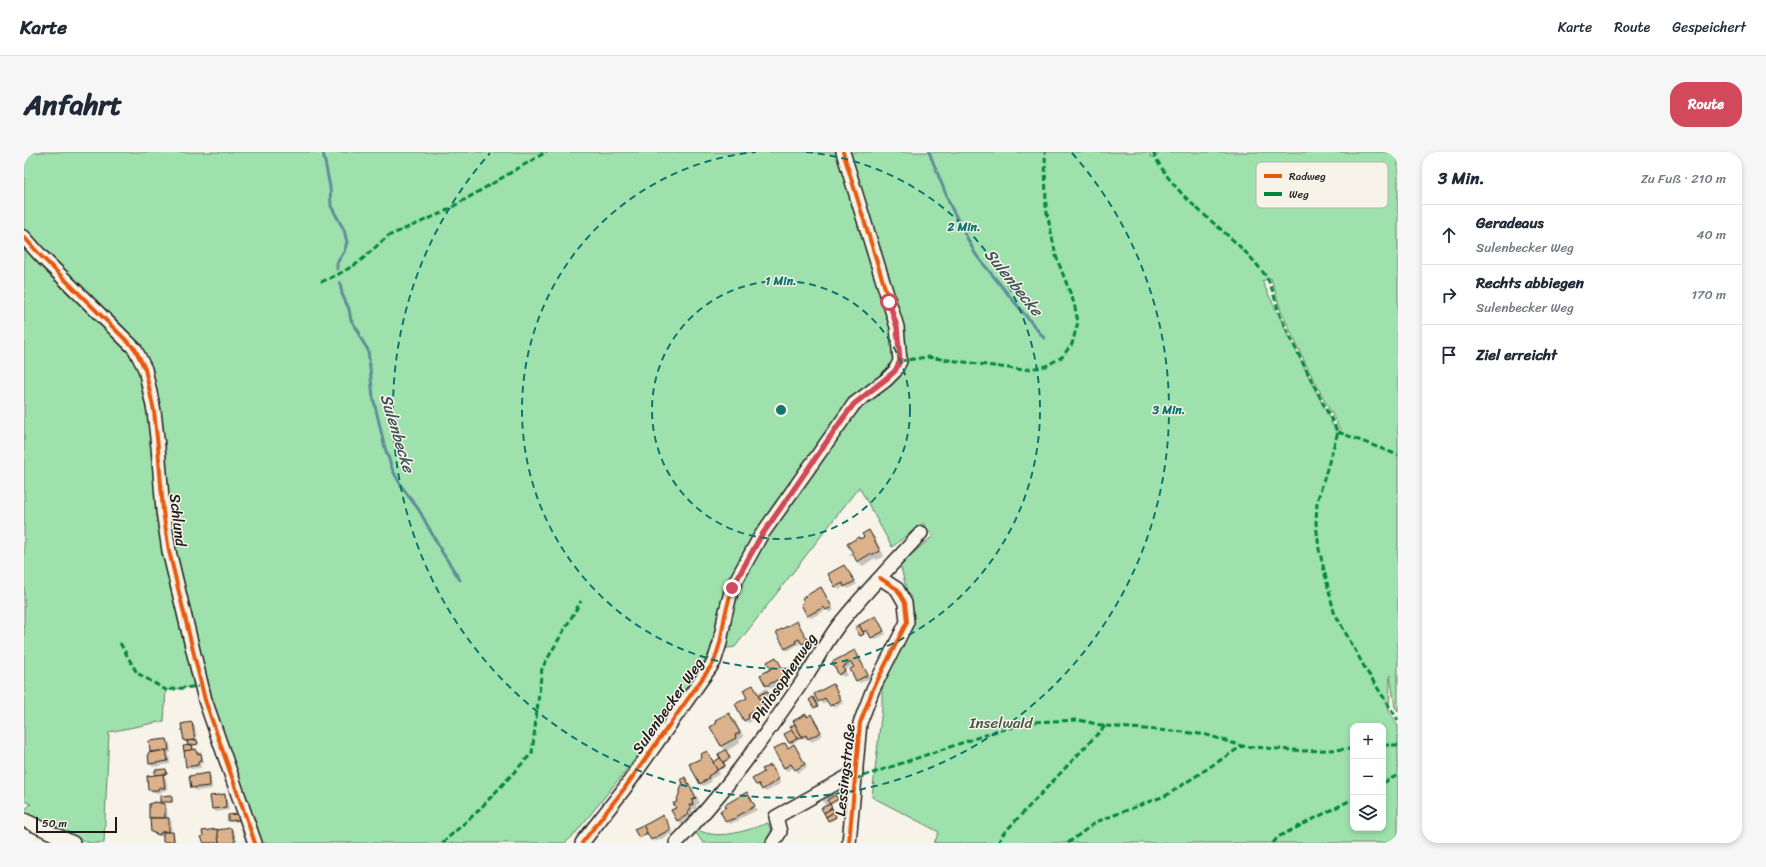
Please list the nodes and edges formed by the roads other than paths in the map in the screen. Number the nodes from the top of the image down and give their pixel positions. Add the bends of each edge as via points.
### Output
1 (843, 152) edge
2 (24, 237) edge
3 (921, 533) dead end
4 (880, 578) junction
5 (856, 772) junction
6 (24, 820) edge
7 (73, 843) edge
8 (255, 843) edge
9 (582, 843) edge
10 (676, 843) edge
11 (773, 843) edge
12 (849, 843) edge

1 - 9 street, Sulenbecker Weg via 897,327 900,361 895,371 850,409 760,538 732,588 714,662 624,789
2 - 8 street, Schlund via 126,339 135,349 145,369 158,440 163,511 169,551 204,700
3 - 4 street, Philosophenweg
4 - 5 street, Lessingstraße via 897,589 905,603 907,622 873,689 860,723
4 - 10 street, Philosophenweg via 837,628 743,767
5 - 11 street via 776,817 780,832
5 - 12 street, Lessingstraße
6 - 7 street

